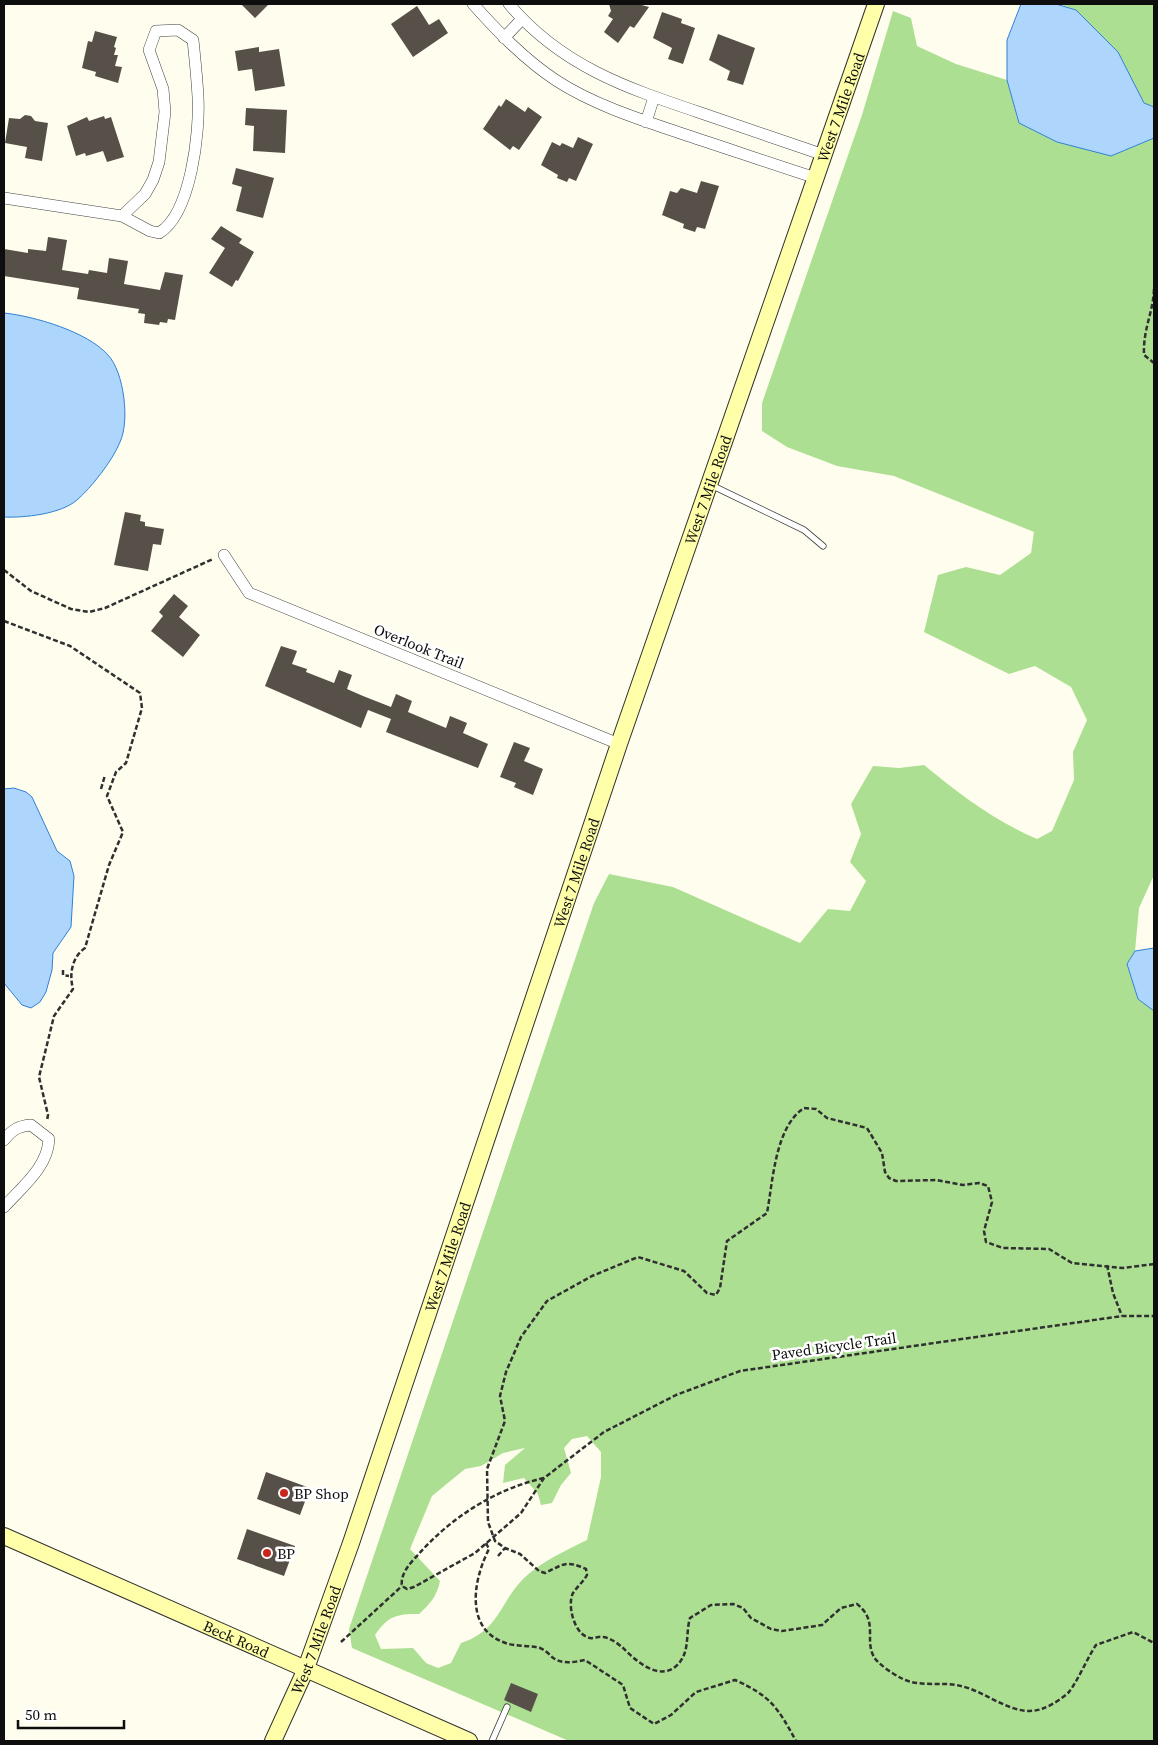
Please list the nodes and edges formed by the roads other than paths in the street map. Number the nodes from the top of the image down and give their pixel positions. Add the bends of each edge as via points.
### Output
1 (473, 4) edge
2 (509, 4) edge
3 (876, 4) edge
4 (522, 20) junction
5 (504, 38) junction
6 (654, 98) junction
7 (646, 122) junction
8 (824, 155) junction
9 (816, 178) junction
10 (4, 198) edge
11 (122, 216) junction
12 (709, 485) junction
13 (824, 546) dead end
14 (224, 555) road end
15 (620, 744) junction
16 (4, 1140) edge
17 (4, 1207) edge
18 (4, 1536) edge
19 (305, 1670) junction
20 (507, 1707) dead end
21 (272, 1741) edge
22 (468, 1741) edge
23 (492, 1741) edge

1 - 5 street
2 - 4 street
3 - 8 street, West 7 Mile Road
4 - 5 street
4 - 6 street via 578,64
5 - 7 street via 557,81 600,104
6 - 7 street
6 - 8 street
7 - 9 street
8 - 9 street, West 7 Mile Road
9 - 12 street, West 7 Mile Road
10 - 11 street
11 - 11 street via 159,233 168,228 185,193 193,160 198,99 194,40 178,30 156,31 149,50 163,89 162,146 153,180 145,194
12 - 13 lane via 804,530
12 - 15 street, West 7 Mile Road
14 - 15 street, Overlook Trail via 249,592
15 - 19 street, West 7 Mile Road via 351,1543
16 - 17 street via 21,1125 31,1125 49,1139 49,1150 43,1163
18 - 19 street, Beck Road
19 - 21 street, West 7 Mile Road
19 - 22 street, Beck Road
20 - 23 lane

